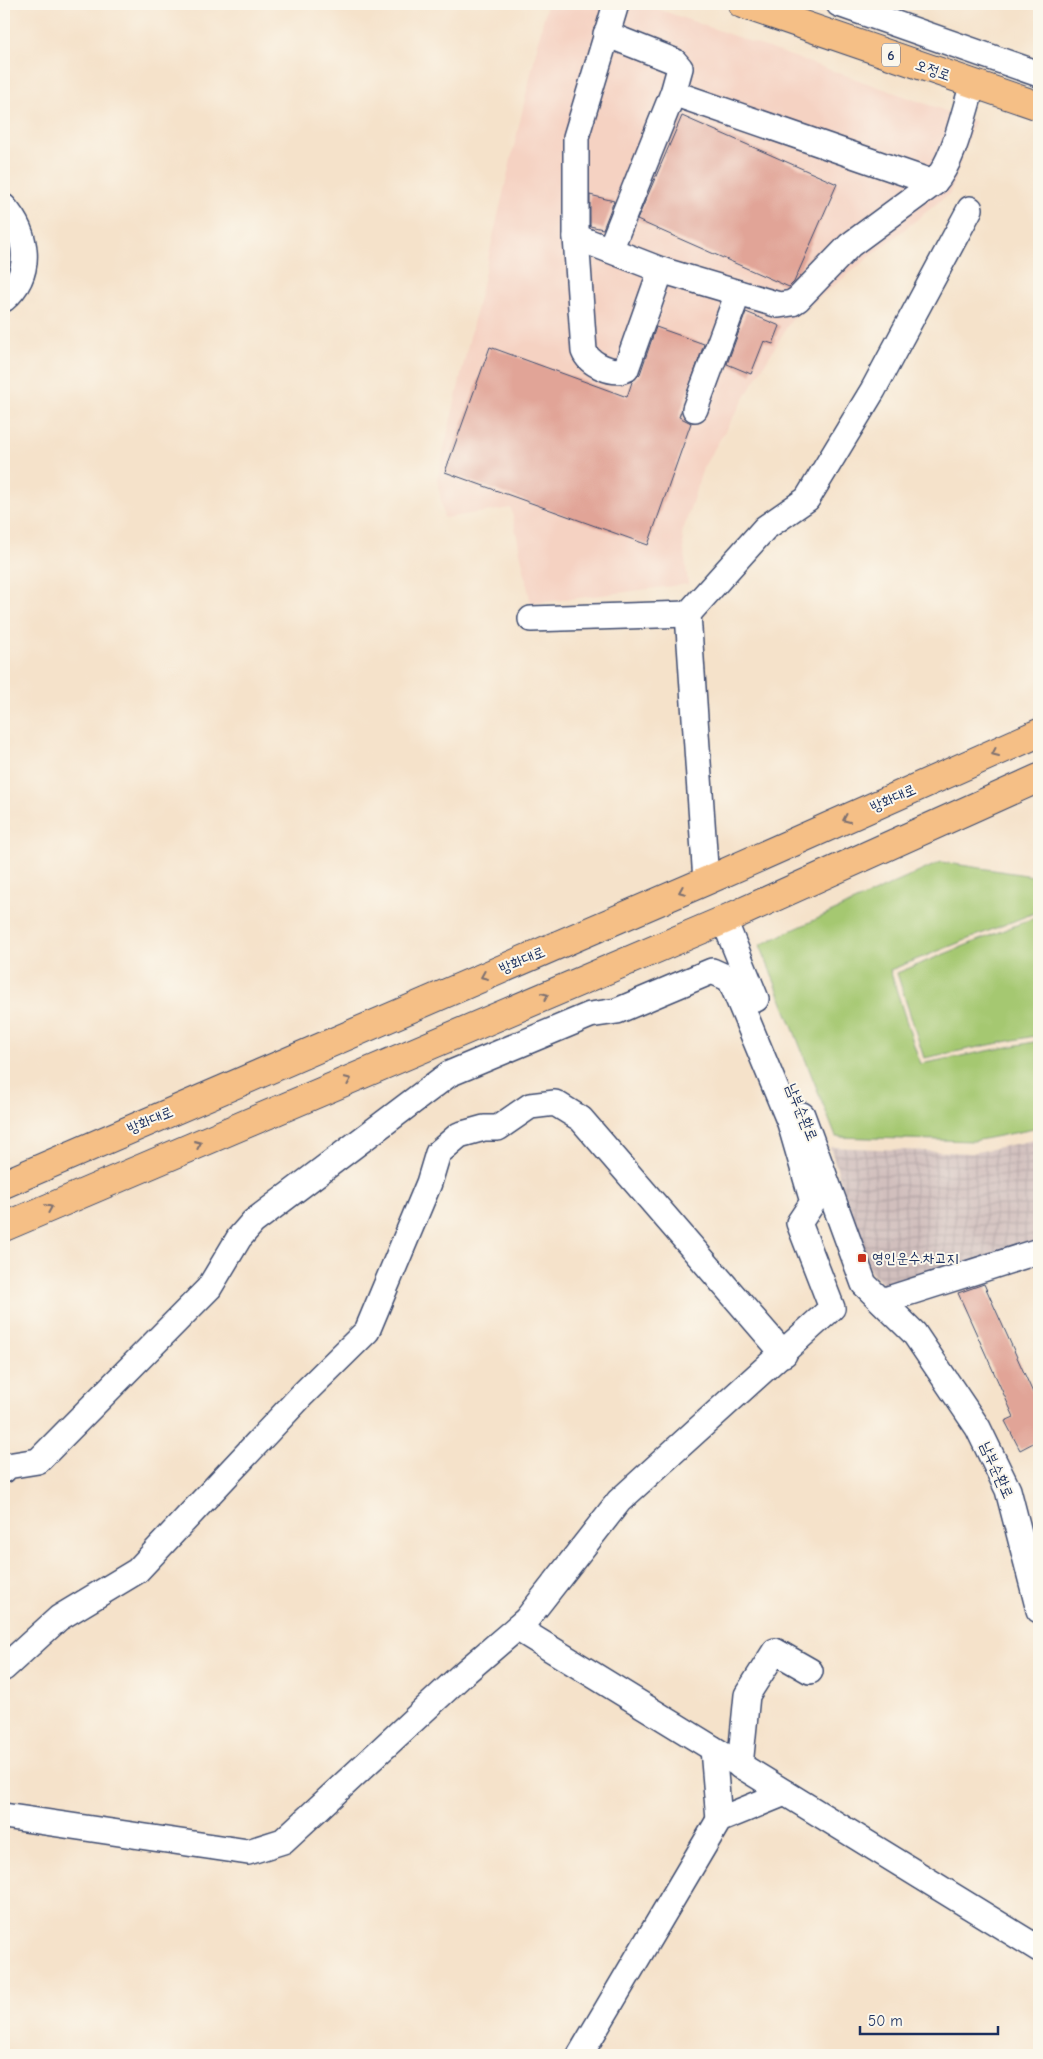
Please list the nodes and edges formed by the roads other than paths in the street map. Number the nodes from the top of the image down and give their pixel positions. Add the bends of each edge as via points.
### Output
1 (616, 4) edge
2 (742, 4) edge
3 (838, 4) edge
4 (606, 34) junction
5 (1039, 74) edge
6 (973, 84) junction
7 (673, 93) junction
8 (1039, 106) edge
9 (934, 183) junction
10 (4, 207) edge
11 (970, 208) dead end
12 (576, 237) junction
13 (610, 250) junction
14 (661, 270) junction
15 (738, 293) junction
16 (4, 299) edge
17 (695, 409) dead end
18 (688, 614) junction
19 (531, 619) dead end
20 (1039, 733) edge
21 (1039, 778) edge
22 (706, 881) junction
23 (724, 920) junction
24 (4, 1184) edge
25 (4, 1227) edge
26 (1039, 1251) edge
27 (882, 1301) junction
28 (784, 1354) junction
29 (4, 1470) edge
30 (1039, 1610) edge
31 (517, 1628) junction
32 (4, 1668) edge
33 (810, 1671) dead end
34 (712, 1748) junction
35 (740, 1766) junction
36 (786, 1794) junction
37 (4, 1816) edge
38 (719, 1820) junction
39 (1039, 1949) edge
40 (580, 2055) edge

1 - 4 street
2 - 6 main road, 오정로 / 6
3 - 5 street
4 - 7 street via 678,64 680,74
4 - 12 street via 576,137
6 - 8 main road, 오정로 / 6
6 - 9 street via 948,161
7 - 9 street
7 - 13 street
9 - 15 street via 850,245 792,303 779,305
10 - 16 street via 16,221 26,248 20,275
11 - 18 street via 873,390 807,499 765,528
12 - 13 street
12 - 14 street via 584,351 586,357 596,364 617,371 628,366
13 - 14 street
14 - 15 street
15 - 17 street
18 - 19 street
18 - 22 street
20 -> 22 main road, 방화대로
21 - 23 main road
22 -> 24 main road, 방화대로
25 -> 23 main road
23 - 27 street, 남부순환로 via 820,1157 864,1284
26 - 27 street
27 - 30 street, 남부순환로 via 914,1333 978,1428 1008,1490
28 - 29 street via 832,1308 799,1223 813,1202 790,1123 730,979 712,971 617,1011 590,1015 449,1074 253,1222 239,1238 209,1288 38,1461 7,1466
28 - 31 street via 619,1501
28 - 32 street via 581,1119 556,1102 530,1106 498,1128 459,1134 438,1153 429,1183 367,1331 303,1394 137,1572 59,1618
31 - 34 street
31 - 37 street via 462,1674 283,1841 248,1852
33 - 35 street via 775,1652 747,1695
34 - 35 street
34 - 38 street
35 - 36 street
36 - 38 street
36 - 39 street
38 - 40 street

